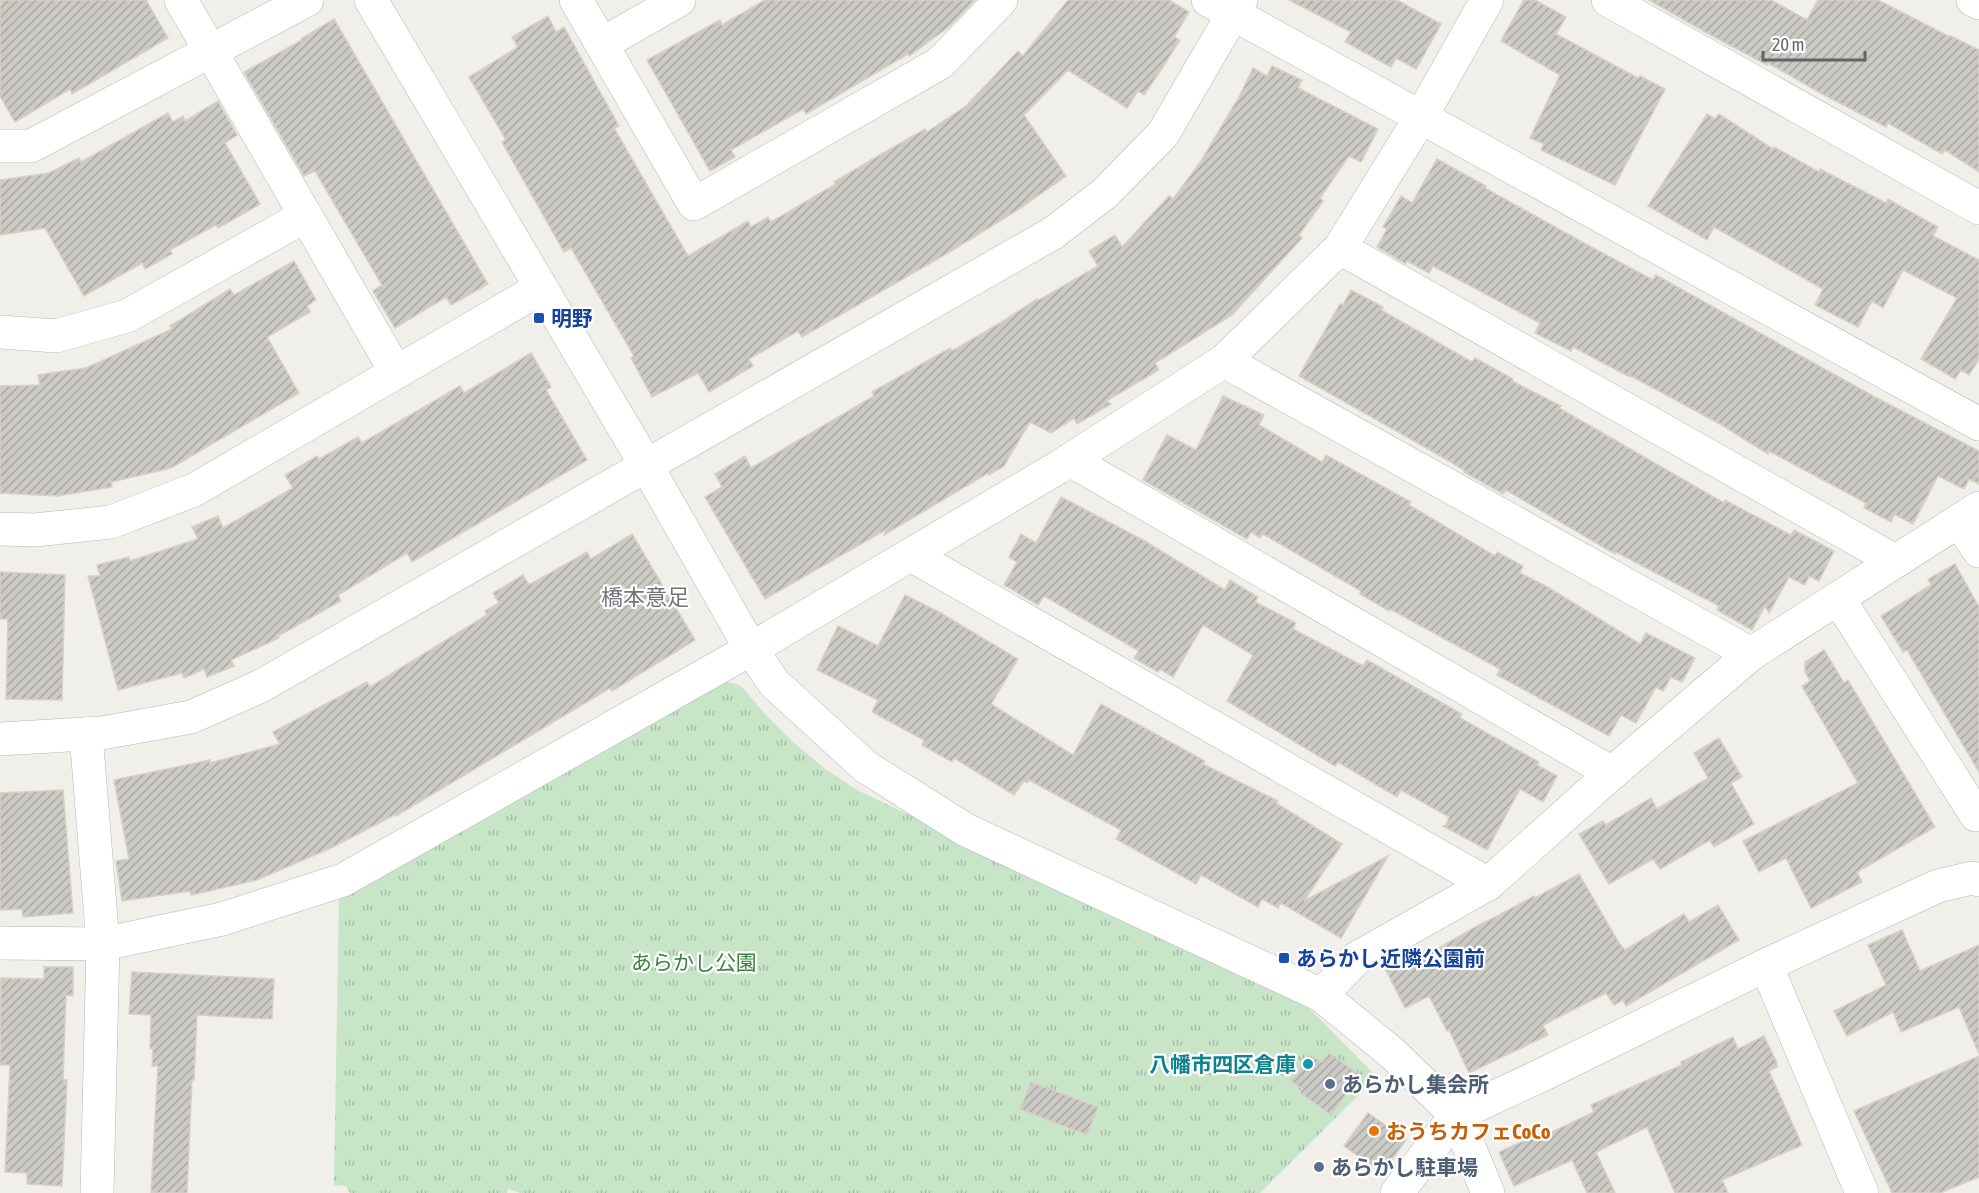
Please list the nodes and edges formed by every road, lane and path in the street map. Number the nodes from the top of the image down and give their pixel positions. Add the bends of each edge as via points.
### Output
1 (181, 0) edge
2 (307, 0) edge
3 (371, 0) edge
4 (576, 0) edge
5 (679, 0) edge
6 (1001, 0) edge
7 (1487, 0) edge
8 (1608, 0) edge
9 (1973, 0) edge
10 (1979, 3) edge
11 (1228, 5) edge
12 (602, 44) junction
13 (211, 52) junction
14 (1421, 117) junction
15 (0, 146) edge
16 (1979, 208) edge
17 (305, 216) junction
18 (1340, 248) junction
19 (540, 288) junction
20 (0, 332) edge
21 (1224, 361) junction
22 (396, 372) junction
23 (1979, 424) edge
24 (1070, 460) junction
25 (646, 465) junction
26 (1969, 514) edge
27 (0, 529) edge
28 (1979, 551) edge
29 (911, 555) junction
30 (1895, 561) junction
31 (1838, 598) junction
32 (751, 649) junction
33 (1751, 654) junction
34 (86, 734) junction
35 (0, 739) edge
36 (1612, 773) junction
37 (1979, 813) edge
38 (1979, 880) edge
39 (1488, 884) junction
40 (0, 943) edge
41 (103, 944) junction
42 (1766, 965) junction
43 (1321, 994) junction
44 (1455, 1115) junction
45 (97, 1193) edge
46 (1397, 1193) edge
47 (1488, 1193) edge
48 (1862, 1193) edge

1 - 13 street
2 - 13 street
3 - 19 street
4 - 12 street
5 - 12 street
6 - 12 street via 940,63 694,204
7 - 14 street
8 - 16 street
9 - 10 street
11 - 14 street
11 - 25 street via 1163,134 1104,194 1053,232
13 - 15 street via 31,146
13 - 17 street
14 - 18 street
14 - 23 street
17 - 20 street via 127,316 56,336
17 - 22 street
18 - 21 street
18 - 30 street
19 - 22 street
19 - 25 street
21 - 24 street
21 - 33 street
22 - 27 street via 194,490 111,522 35,530
24 - 29 street
24 - 36 street
25 - 32 street
25 - 34 street via 261,686 191,717
26 - 28 street
26 - 30 street
29 - 32 street
29 - 39 street
30 - 31 street
31 - 33 street
31 - 37 street via 1976,815
32 - 41 street via 342,880 222,919
32 - 43 street via 774,683 866,767 966,830
33 - 36 street
34 - 35 street
34 - 41 street
36 - 39 street
38 - 42 street via 1971,878 1938,886
39 - 43 street via 1357,958
40 - 41 street
41 - 45 street
42 - 44 street
42 - 48 street
43 - 44 street via 1392,1053
44 - 46 street
44 - 47 street

